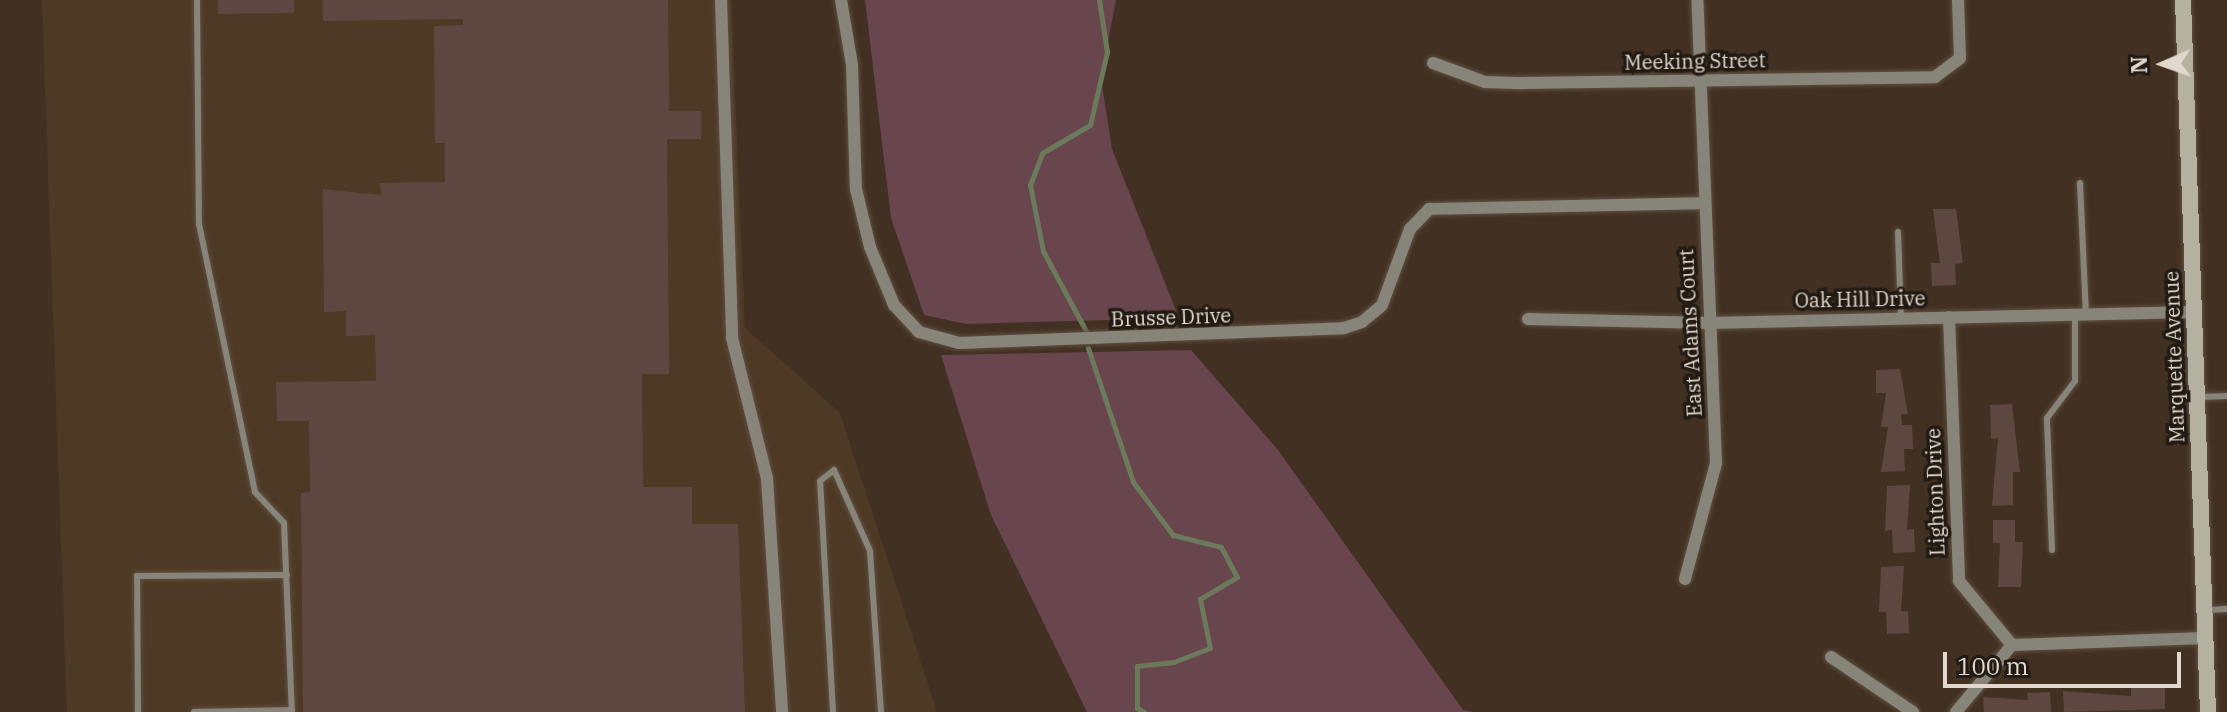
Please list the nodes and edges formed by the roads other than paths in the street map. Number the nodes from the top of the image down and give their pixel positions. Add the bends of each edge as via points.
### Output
1 (197, 0) edge
2 (721, 0) edge
3 (841, 0) edge
4 (1697, 0) edge
5 (1958, 0) edge
6 (2183, 0) edge
7 (1433, 63) dead end
8 (1699, 81) junction
9 (2080, 183) dead end
10 (1704, 203) junction
11 (1898, 232) dead end
12 (2193, 312) junction
13 (2080, 315) junction
14 (1949, 317) junction
15 (1901, 318) junction
16 (1528, 319) dead end
17 (1709, 323) junction
18 (2227, 396) edge
19 (2195, 397) junction
20 (2052, 550) dead end
21 (287, 575) junction
22 (1685, 579) dead end
23 (2227, 609) edge
24 (2204, 610) junction
25 (2206, 638) junction
26 (2012, 645) junction
27 (1831, 657) dead end
28 (292, 711) edge
29 (138, 712) edge
30 (194, 712) edge
31 (782, 712) edge
32 (833, 712) edge
33 (881, 712) edge
34 (1913, 712) edge
35 (1956, 712) edge
36 (2208, 712) edge

1 - 21 lane via 199,224 255,492 284,523
2 - 31 street via 731,324 767,478
3 - 10 street, Brusse Drive via 852,65 856,189 870,247 894,305 919,332 959,343 1344,328 1382,305 1410,229 1429,209
4 - 8 street, East Adams Court
5 - 8 street, Meeking Street via 1956,66 1935,77
6 - 12 street, Marquette Avenue
7 - 8 street, Meeking Street via 1485,82
8 - 10 street, East Adams Court
9 - 13 lane
10 - 17 street, East Adams Court
11 - 15 lane
12 - 13 street, Oak Hill Drive
12 - 19 street, Marquette Avenue
13 - 14 street, Oak Hill Drive
13 - 20 lane via 2075,381 2047,418
14 - 15 street, Oak Hill Drive
14 - 26 street, Lighton Drive via 1959,581
15 - 17 street, Oak Hill Drive
16 - 17 street, Oak Hill Drive
17 - 22 street, East Adams Court via 1716,463
18 - 19 lane
19 - 24 street, Marquette Avenue
21 - 28 lane
21 - 29 lane via 137,576
23 - 24 lane
24 - 25 street, Marquette Avenue
25 - 26 street
25 - 36 street, Marquette Avenue
26 - 35 street
27 - 34 street
28 - 30 lane
32 - 33 lane via 820,481 834,470 870,551

